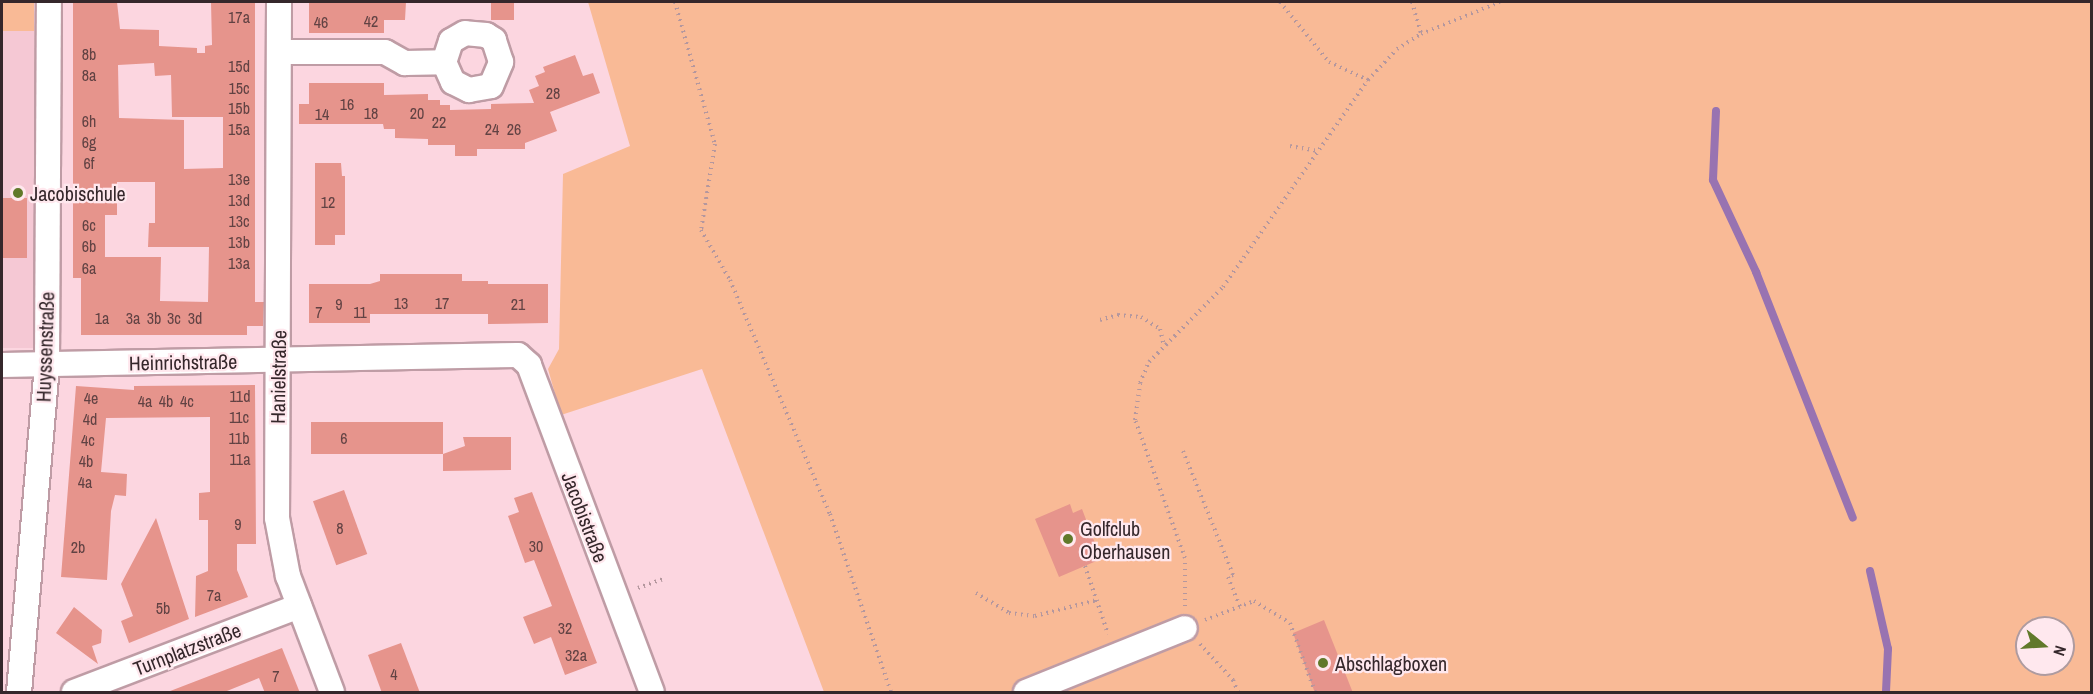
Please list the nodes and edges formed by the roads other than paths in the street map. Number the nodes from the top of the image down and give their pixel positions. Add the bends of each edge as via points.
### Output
1 (49, 2) edge
2 (279, 2) edge
3 (279, 52) junction
4 (444, 62) dead end
5 (508, 354) joint
6 (278, 357) junction
7 (47, 364) junction
8 (2, 365) edge
9 (299, 606) junction
10 (1185, 628) road end
11 (19, 693) edge
12 (74, 693) edge
13 (332, 693) edge
14 (652, 693) edge
15 (1026, 693) edge

1 - 7 street, Huyssenstraße
2 - 3 street, Hanielstraße
3 - 4 street via 385,52 405,63
3 - 6 street, Hanielstraße
5 - 6 street, Heinrichstraße
5 - 14 street, Jacobistraße via 518,355 529,365
6 - 7 street, Heinrichstraße via 251,361
6 - 9 street, Hanielstraße via 279,537
7 - 8 street, Heinrichstraße
7 - 11 street, Huyssenstraße
9 - 12 street, Turnplatzstraße
9 - 13 street, Hanielstraße
10 - 15 street

